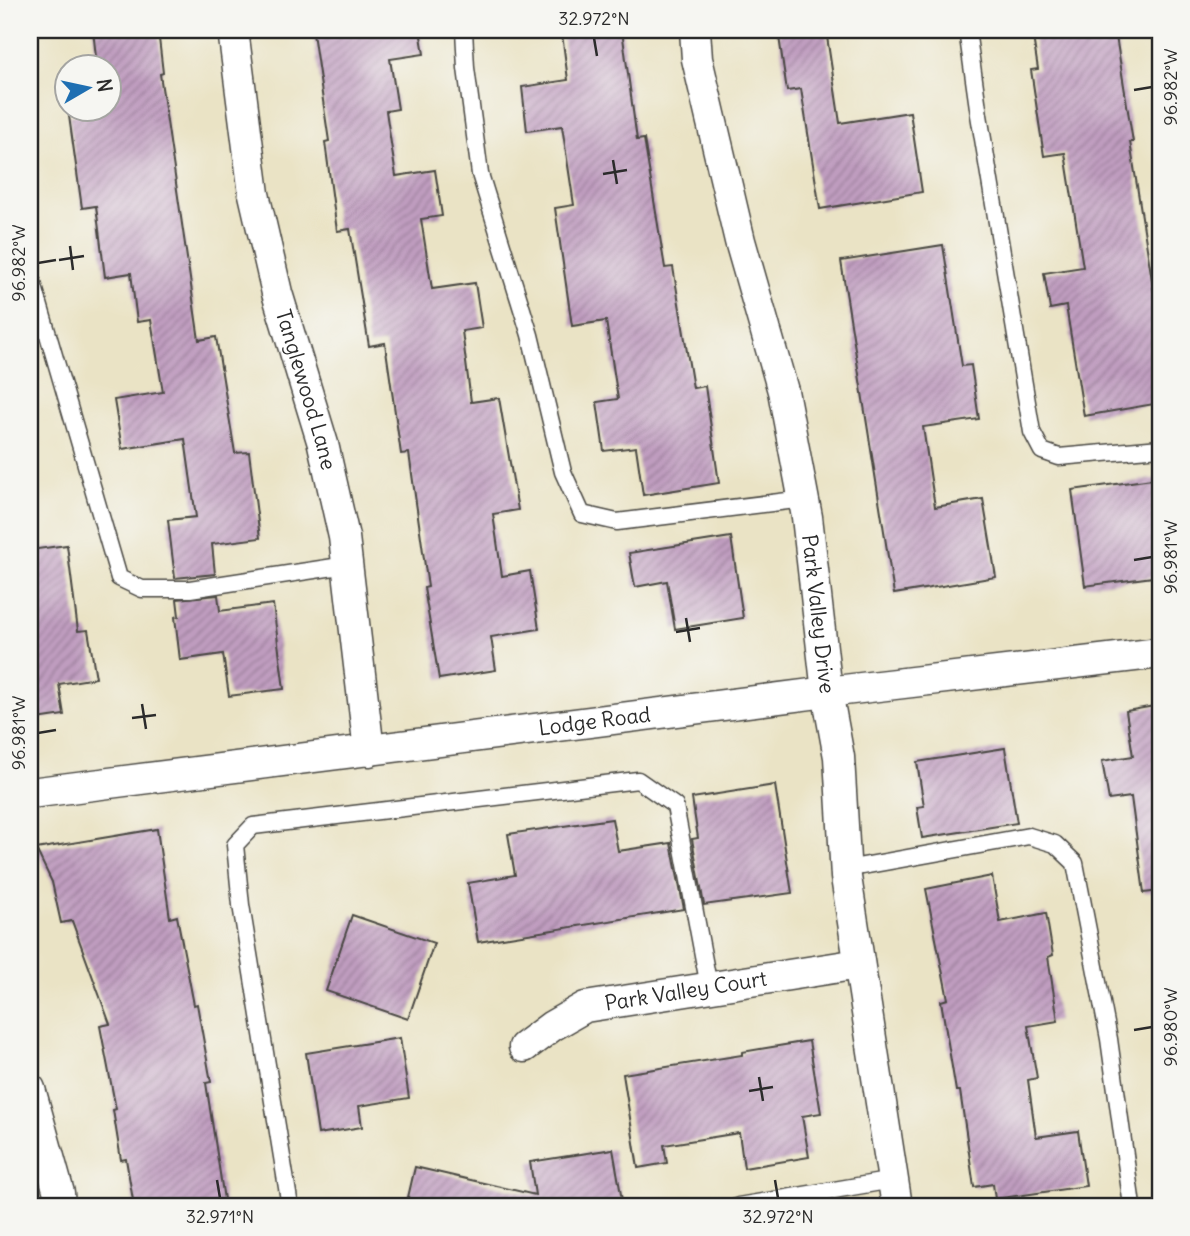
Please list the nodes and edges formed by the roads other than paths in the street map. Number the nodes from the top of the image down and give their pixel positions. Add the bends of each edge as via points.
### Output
1 (233, 30) edge
2 (464, 30) edge
3 (695, 30) edge
4 (967, 30) edge
5 (30, 273) edge
6 (1160, 448) edge
7 (804, 499) junction
8 (347, 565) junction
9 (1160, 653) edge
10 (827, 692) junction
11 (369, 751) junction
12 (30, 793) edge
13 (846, 869) junction
14 (859, 964) junction
15 (709, 988) junction
16 (524, 1047) dead end
17 (30, 1089) edge
18 (895, 1193) edge
19 (60, 1206) edge
20 (290, 1206) edge
21 (738, 1206) edge
22 (1132, 1206) edge

1 - 8 street, Tanglewood Lane via 254,194 277,293 323,444
2 - 7 lane via 480,174 530,335 563,472 582,514 617,522
3 - 7 street, Park Valley Drive via 697,59 740,242 783,391
4 - 6 lane via 1032,432 1042,451 1059,457
5 - 8 lane via 119,578 142,589 190,589
7 - 10 street, Park Valley Drive
8 - 11 street, Tanglewood Lane
9 - 10 street, Lodge Road
10 - 11 street, Lodge Road
10 - 13 street, Park Valley Drive via 839,757
11 - 12 street, Lodge Road
13 - 14 street, Park Valley Drive
13 - 22 lane via 1029,836 1055,844 1074,863 1109,1039
14 - 15 street, Park Valley Court
14 - 18 street, Park Valley Drive
15 - 16 street, Park Valley Court via 585,1007
15 - 20 lane via 675,806 638,780 253,827 235,845
17 - 19 street
18 - 21 lane

